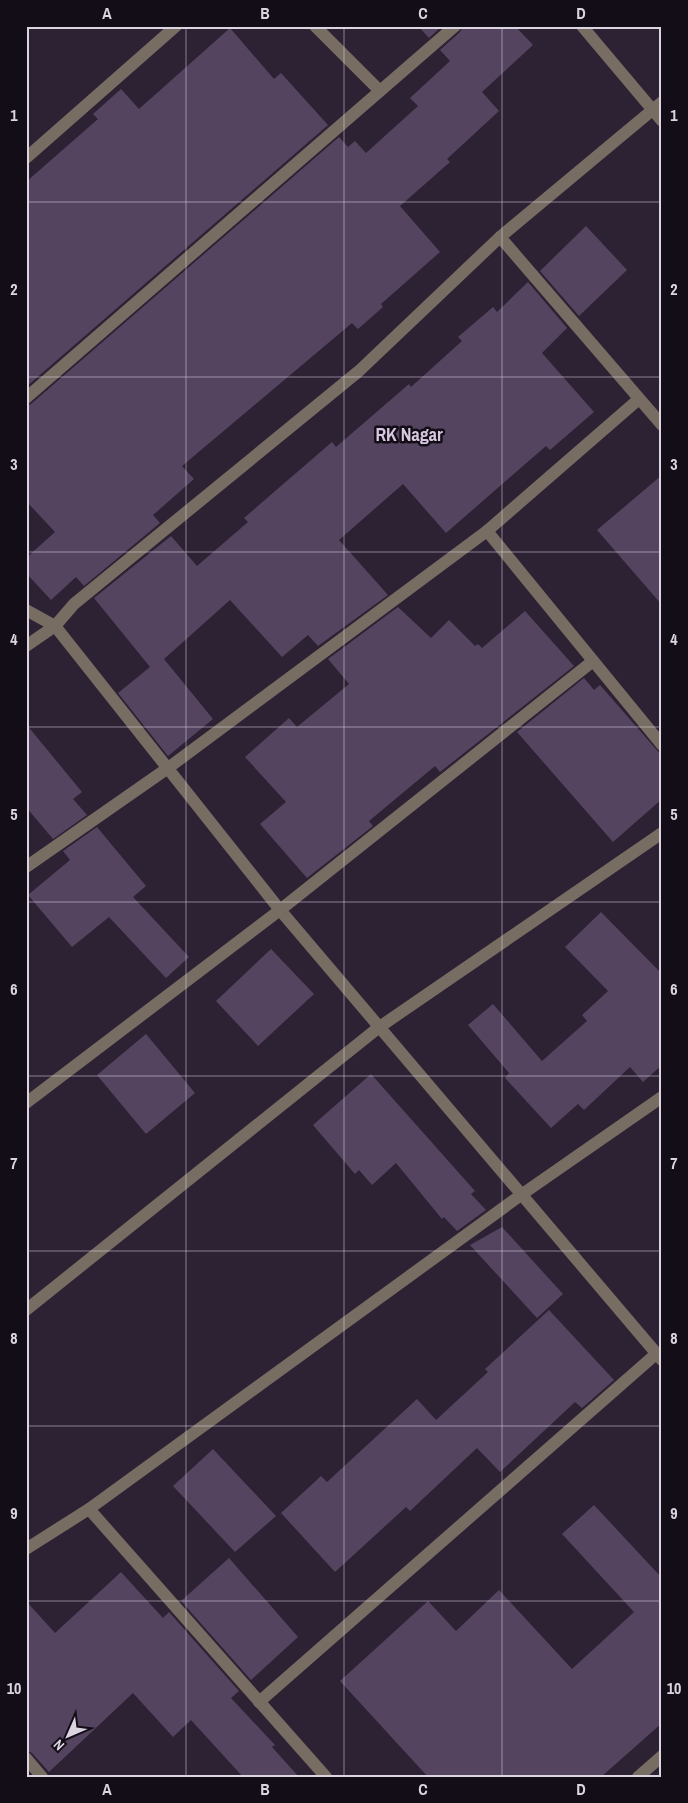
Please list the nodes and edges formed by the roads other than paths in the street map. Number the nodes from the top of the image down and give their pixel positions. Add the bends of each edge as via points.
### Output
1 (176, 26) edge
2 (315, 26) edge
3 (454, 26) edge
4 (582, 26) edge
5 (380, 91) junction
6 (657, 106) edge
7 (662, 121) edge
8 (26, 158) edge
9 (500, 237) junction
10 (26, 398) edge
11 (639, 399) junction
12 (662, 425) edge
13 (487, 531) junction
14 (26, 610) edge
15 (55, 626) junction
16 (26, 646) edge
17 (593, 660) junction
18 (662, 744) edge
19 (168, 768) junction
20 (662, 832) edge
21 (26, 867) edge
22 (280, 910) junction
23 (378, 1028) junction
24 (662, 1097) edge
25 (26, 1103) edge
26 (521, 1195) junction
27 (26, 1310) edge
28 (659, 1357) edge
29 (89, 1509) junction
30 (26, 1549) edge
31 (260, 1702) junction
32 (662, 1756) edge
33 (26, 1758) edge
34 (42, 1777) edge
35 (326, 1777) edge
36 (638, 1777) edge

1 - 8 street
2 - 5 street
3 - 5 street
4 - 6 street
5 - 10 street
6 - 7 street
6 - 9 street
9 - 11 street
9 - 15 street via 359,371 74,604
11 - 12 street
11 - 13 street
13 - 17 street
13 - 19 street
14 - 15 street
15 - 16 street
15 - 19 street
17 - 18 street
17 - 22 street
19 - 21 street
19 - 22 street
20 - 23 street
22 - 23 street
22 - 25 street
23 - 26 street
23 - 27 street
24 - 26 street
26 - 28 street
26 - 29 street
28 - 31 street
29 - 30 street
29 - 31 street
31 - 35 street
32 - 36 street
33 - 34 street

